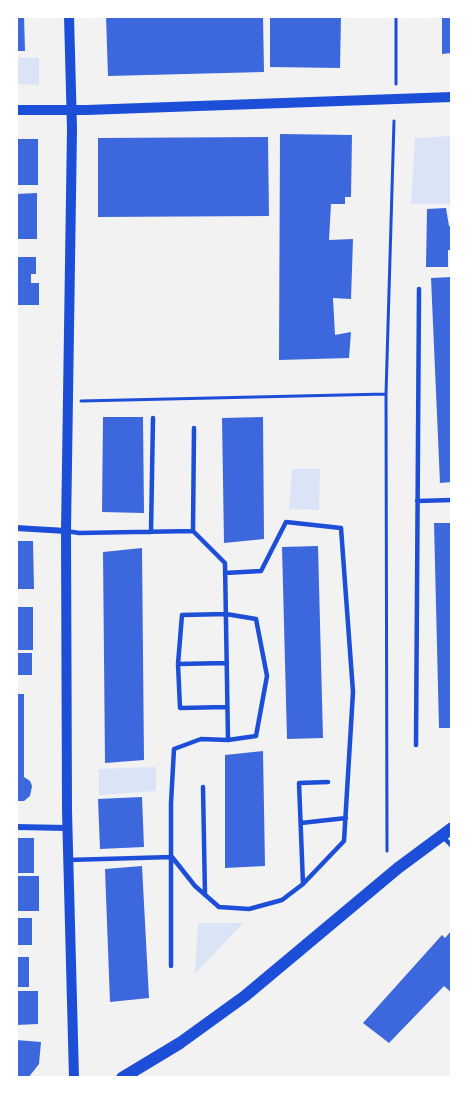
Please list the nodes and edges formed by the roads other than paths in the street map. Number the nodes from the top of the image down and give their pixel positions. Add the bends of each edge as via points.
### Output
1 (69, 16) edge
2 (452, 97) edge
3 (16, 110) edge
4 (72, 110) junction
5 (419, 289) dead end
6 (153, 418) dead end
7 (194, 428) dead end
8 (452, 500) edge
9 (417, 501) junction
10 (16, 528) edge
11 (66, 531) junction
12 (193, 531) junction
13 (151, 532) junction
14 (225, 573) junction
15 (226, 614) junction
16 (227, 663) junction
17 (178, 664) junction
18 (227, 707) junction
19 (228, 740) junction
20 (416, 745) dead end
21 (328, 782) dead end
22 (202, 788) dead end
23 (346, 818) junction
24 (301, 824) junction
25 (16, 827) edge
26 (67, 828) junction
27 (452, 828) edge
28 (441, 835) junction
29 (452, 846) edge
30 (172, 857) junction
31 (68, 860) junction
32 (303, 884) junction
33 (205, 895) junction
34 (171, 966) dead end
35 (74, 1077) edge
36 (122, 1077) edge

1 - 4 street
2 - 4 street
3 - 4 street
4 - 11 street
5 - 9 lane
6 - 13 lane
7 - 12 lane
8 - 9 lane
9 - 20 lane
10 - 11 street
11 - 13 lane
11 - 26 street
12 - 13 lane
12 - 14 lane via 225,563
14 - 15 lane
14 - 23 lane via 261,571 286,522 341,528 353,692
15 - 16 lane
15 - 17 lane via 182,615
15 - 19 lane via 256,619 267,676 256,736
16 - 17 lane
16 - 18 lane
17 - 18 lane via 180,708
18 - 19 lane
19 - 30 lane via 201,739 174,749
21 - 24 lane via 299,783
22 - 33 lane
23 - 24 lane
23 - 32 lane via 344,841
24 - 32 lane
25 - 26 street
26 - 31 street
27 - 28 main road
28 - 29 lane
28 - 36 main road via 245,996 180,1043
30 - 31 lane
30 - 33 lane
30 - 34 lane
31 - 35 street
32 - 33 lane via 282,900 249,909 219,907

